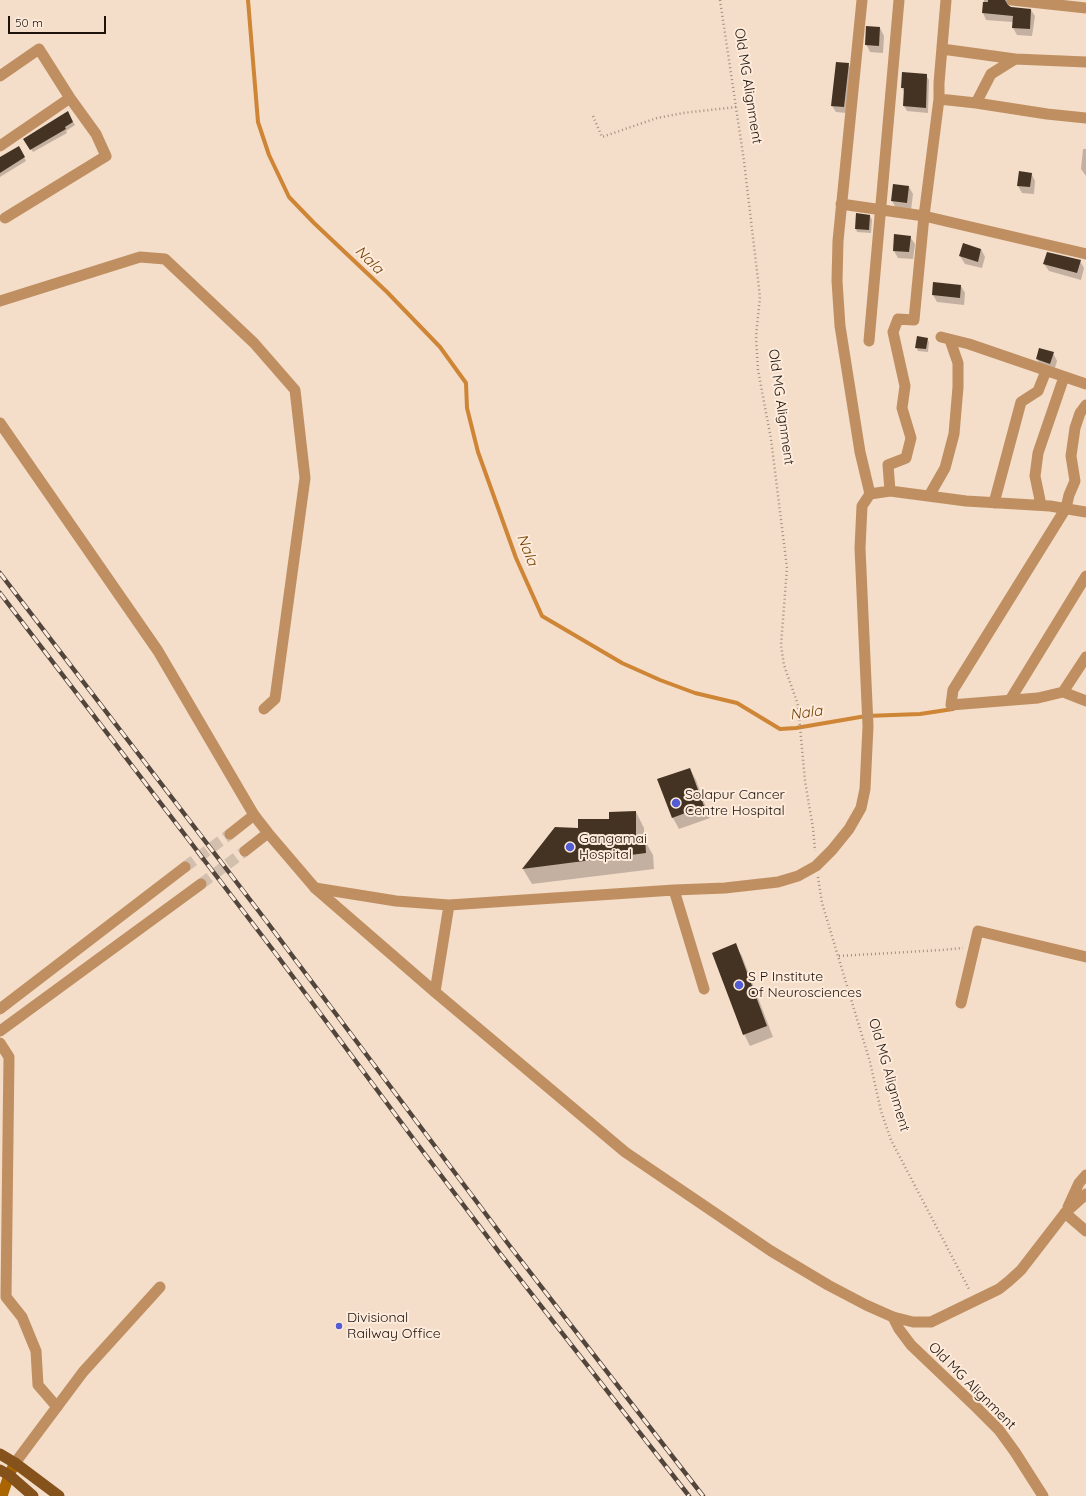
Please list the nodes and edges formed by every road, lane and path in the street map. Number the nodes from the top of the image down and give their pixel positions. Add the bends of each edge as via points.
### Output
1 (720, 0) edge
2 (862, 0) edge
3 (900, 0) edge
4 (946, 0) edge
5 (1012, 0) edge
6 (1086, 8) edge
7 (942, 49) junction
8 (1015, 59) junction
9 (1086, 62) edge
10 (0, 76) edge
11 (70, 98) junction
12 (939, 99) junction
13 (976, 103) junction
14 (736, 107) junction
15 (593, 116) dead end
16 (1086, 118) edge
17 (0, 146) edge
18 (841, 204) junction
19 (880, 208) junction
20 (924, 216) junction
21 (2, 217) edge
22 (1086, 254) edge
23 (0, 301) edge
24 (869, 341) dead end
25 (1046, 370) junction
26 (1064, 377) junction
27 (1086, 384) edge
28 (1086, 405) edge
29 (0, 423) edge
30 (1074, 471) junction
31 (1086, 477) edge
32 (890, 491) junction
33 (870, 494) junction
34 (929, 496) junction
35 (994, 503) junction
36 (1041, 505) junction
37 (1066, 508) junction
38 (1086, 512) edge
39 (1086, 576) edge
40 (1086, 657) edge
41 (1063, 692) junction
42 (1010, 700) junction
43 (1086, 701) edge
44 (264, 709) dead end
45 (254, 815) junction
46 (268, 833) junction
47 (230, 834) tunnel mouth
48 (244, 851) tunnel mouth
49 (816, 866) junction
50 (185, 867) tunnel mouth
51 (201, 884) tunnel mouth
52 (315, 888) junction
53 (674, 890) junction
54 (449, 905) junction
55 (975, 945) junction
56 (839, 956) junction
57 (1086, 957) edge
58 (704, 990) dead end
59 (435, 992) junction
60 (961, 1003) dead end
61 (0, 1009) edge
62 (0, 1031) edge
63 (0, 1043) edge
64 (1086, 1175) edge
65 (1086, 1194) edge
66 (1065, 1213) junction
67 (1086, 1231) edge
68 (3, 1261) edge
69 (160, 1287) dead end
70 (975, 1301) junction
71 (893, 1317) junction
72 (57, 1407) junction
73 (0, 1454) edge
74 (15, 1463) junction
75 (4, 1473) edge
76 (2, 1496) edge
77 (33, 1496) edge
78 (59, 1496) edge
79 (1043, 1496) edge

1 - 14 path, Old MG Alignment
2 - 18 street
3 - 19 street
4 - 7 street
5 - 6 street
7 - 8 street
7 - 12 street
8 - 9 street
8 - 13 street via 991,74
10 - 11 street via 39,49
11 - 17 street
11 - 21 street via 96,134 106,156
12 - 13 street
12 - 20 street
13 - 16 street
14 - 15 path via 657,118 602,137
14 - 49 path, Old MG Alignment via 760,297 756,336 758,370 771,439 787,568 781,645 784,665 798,705
18 - 19 street
18 - 33 street via 837,281 840,326 860,452
19 - 20 street
19 - 24 street
20 - 22 street
20 - 32 street via 914,320 898,319 893,332 905,386 902,408 911,438 906,458 888,465
23 - 44 street via 140,257 165,259 254,343 295,390 305,478 275,699
25 - 26 street
25 - 34 street via 946,338 958,363 954,434 945,468
25 - 35 street via 1038,391 1021,402
26 - 27 street
26 - 36 street via 1038,453 1035,476
28 - 30 street via 1074,428 1071,456
29 - 45 street via 158,651
30 - 31 street
30 - 37 street via 1075,481
32 - 33 street
32 - 34 street
33 - 49 street via 862,506 860,548 868,726 865,789 861,808 849,829
34 - 35 street
35 - 36 street
36 - 37 street
37 - 38 street
37 - 42 street via 953,690 951,705
39 - 42 street
40 - 41 street
41 - 42 street via 1038,698
41 - 43 street
45 - 46 street
45 - 47 street
46 - 48 street
46 - 52 street
49 - 53 street via 798,876 778,882
49 - 56 path, Old MG Alignment via 822,903
50 - 61 street
51 - 62 street
52 - 54 street via 396,901
52 - 59 street
53 - 54 street
53 - 58 street
54 - 59 street
55 - 56 path via 942,950
55 - 57 street via 978,931
55 - 60 street
56 - 70 path, Old MG Alignment via 870,1062 880,1111 891,1140
59 - 71 street via 625,1152 777,1255 828,1285
63 - 68 street via 9,1057
64 - 66 street via 1079,1183
65 - 66 street
66 - 67 street
66 - 70 street via 1018,1273 999,1288
68 - 72 street via 6,1297 22,1317 36,1351 38,1384
69 - 72 street via 83,1372
70 - 71 street via 931,1322 913,1322
71 - 79 street, Old MG Alignment via 911,1345 1000,1430
72 - 74 street
73 - 74 main road
74 - 75 main road
74 - 78 main road
75 - 76 main road
75 - 77 main road

